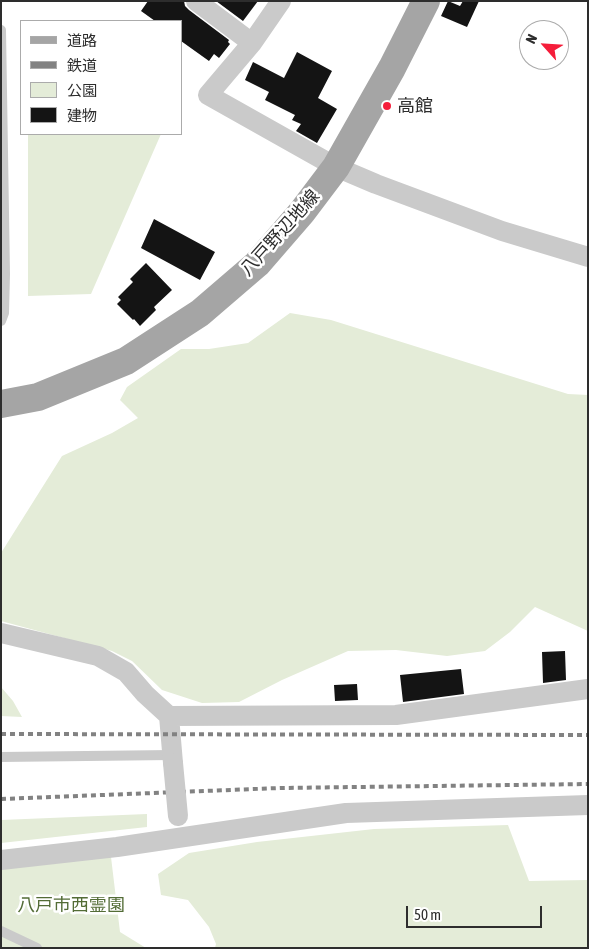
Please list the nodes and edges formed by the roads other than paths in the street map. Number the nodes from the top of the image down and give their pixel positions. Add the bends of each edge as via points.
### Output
1 (196, 1) edge
2 (281, 1) edge
3 (426, 1) edge
4 (1, 30) edge
5 (252, 43) junction
6 (336, 167) junction
7 (588, 257) edge
8 (1, 321) edge
9 (1, 404) edge
10 (1, 633) edge
11 (588, 689) edge
12 (170, 716) junction
13 (1, 756) edge
14 (172, 759) junction
15 (588, 804) edge
16 (181, 837) junction
17 (1, 860) edge
18 (1, 931) edge
19 (37, 948) edge

1 - 5 street
2 - 5 street
3 - 6 main road, 八戸野辺地線
4 - 8 lane via 5,274
5 - 6 street via 208,95
6 - 7 street via 502,231
6 - 9 main road, 八戸野辺地線 via 258,264 200,313 126,361 38,397
10 - 12 street via 98,656 126,672
11 - 12 street via 396,715
12 - 14 street
13 - 14 lane
14 - 16 street, bridge
15 - 16 street via 346,813
16 - 17 street
18 - 19 lane

